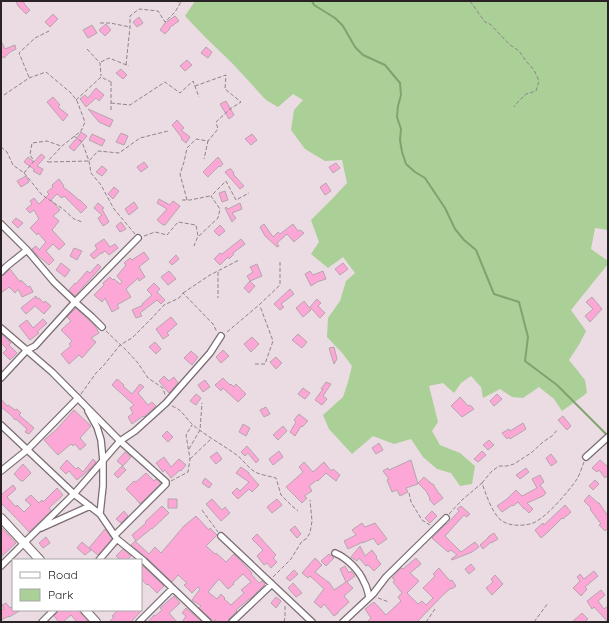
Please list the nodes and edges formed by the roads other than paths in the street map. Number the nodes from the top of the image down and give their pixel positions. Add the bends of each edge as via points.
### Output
1 (1, 224) edge
2 (138, 238) road end
3 (27, 250) junction
4 (1, 272) edge
5 (75, 302) junction
6 (102, 327) road end
7 (1, 328) edge
8 (221, 336) road end
9 (27, 350) junction
10 (1, 378) edge
11 (78, 398) junction
12 (86, 405) junction
13 (1, 425) edge
14 (608, 437) edge
15 (120, 441) junction
16 (27, 450) junction
17 (586, 457) road end
18 (102, 461) junction
19 (1, 471) edge
20 (74, 494) junction
21 (90, 506) junction
22 (100, 514) junction
23 (1, 518) edge
24 (446, 518) road end
25 (37, 530) junction
26 (221, 536) road end
27 (116, 537) junction
28 (24, 543) junction
29 (335, 553) dead end
30 (39, 559) edge
31 (100, 559) edge
32 (142, 559) edge
33 (142, 559) edge
34 (1, 566) edge
35 (270, 583) junction
36 (172, 589) junction
37 (371, 596) junction
38 (53, 611) edge
39 (86, 611) edge
40 (42, 622) edge
41 (96, 622) edge
42 (139, 622) edge
43 (208, 622) edge
44 (232, 622) edge
45 (312, 622) edge
46 (343, 622) edge

1 - 3 street
2 - 5 street
3 - 4 street
3 - 5 street
5 - 6 street
5 - 9 street via 35,346
7 - 9 street
8 - 15 street via 210,353 166,403
9 - 10 street
9 - 11 street
11 - 12 street
11 - 16 street
12 - 15 street
12 - 18 street via 101,440
13 - 16 street
14 - 17 street
15 - 18 street
15 - 27 street via 166,484
16 - 19 street
16 - 20 street
18 - 20 street
18 - 22 street
20 - 21 street
20 - 25 street
21 - 22 street
21 - 25 street
22 - 27 street
23 - 28 street
24 - 37 street via 386,577
25 - 28 street
26 - 35 street
27 - 31 street
27 - 33 street
28 - 30 street
28 - 34 street
29 - 37 street via 342,556 357,571
32 - 36 street
35 - 44 street
35 - 45 street
36 - 42 street
36 - 43 street
37 - 46 street
38 - 40 street
39 - 41 street

